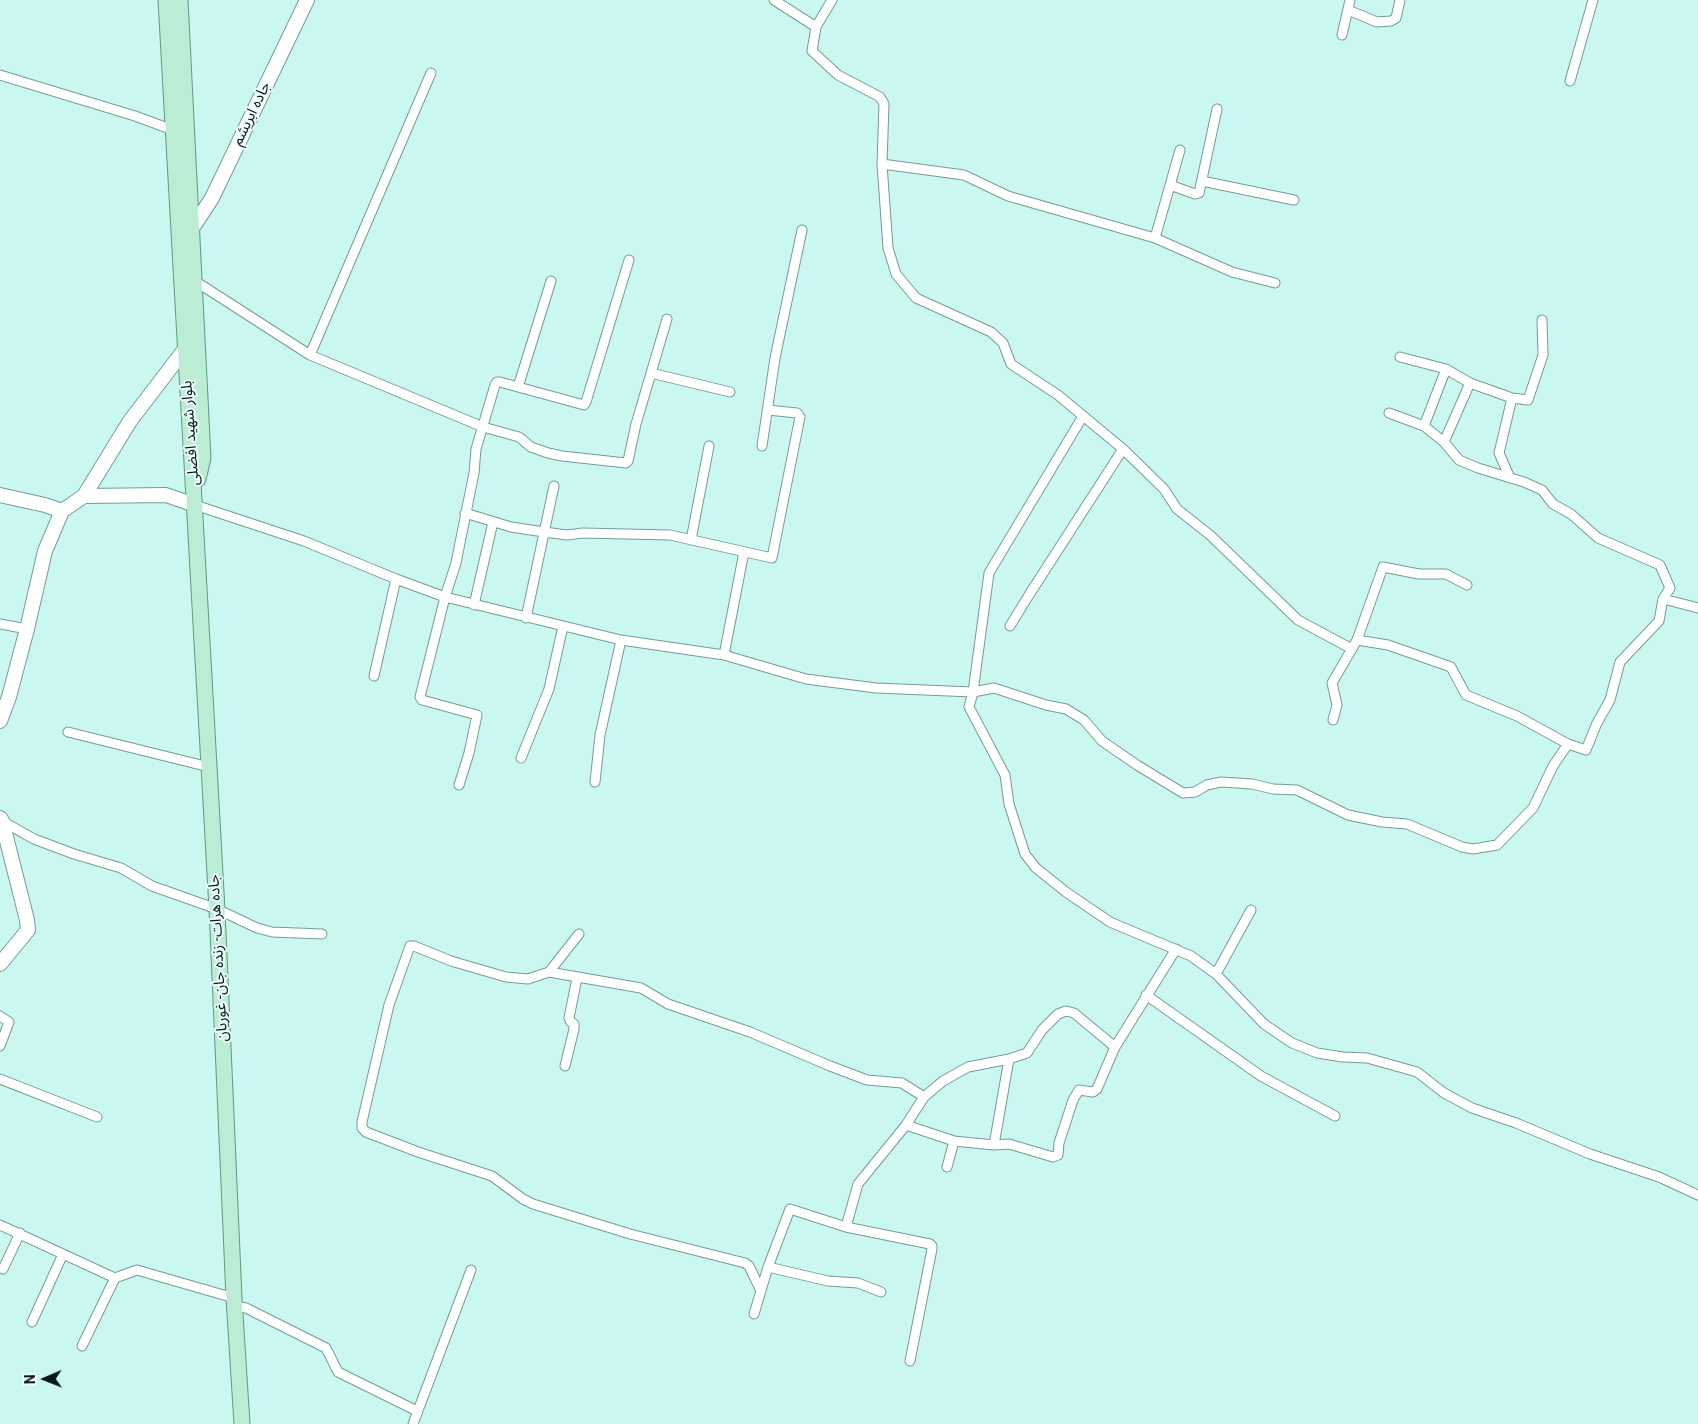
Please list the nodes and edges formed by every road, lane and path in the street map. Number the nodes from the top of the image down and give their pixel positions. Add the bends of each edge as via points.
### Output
1 (166, 0) edge
2 (180, 0) edge
3 (307, 0) edge
4 (774, 0) edge
5 (832, 0) edge
6 (1350, 0) edge
7 (1400, 0) edge
8 (1593, 0) edge
9 (1348, 10) junction
10 (816, 27) junction
11 (1342, 35) dead end
12 (431, 73) dead end
13 (0, 75) edge
14 (1570, 81) dead end
15 (1217, 109) dead end
16 (173, 130) junction
17 (1180, 150) dead end
18 (882, 164) junction
19 (1202, 181) junction
20 (1170, 185) junction
21 (1294, 200) dead end
22 (193, 227) junction
23 (802, 230) dead end
24 (1156, 238) junction
25 (629, 260) dead end
26 (194, 281) junction
27 (550, 281) dead end
28 (1275, 284) dead end
29 (666, 319) dead end
30 (1542, 320) dead end
31 (185, 349) junction
32 (310, 355) junction
33 (1400, 358) dead end
34 (1446, 369) junction
35 (651, 373) junction
36 (1470, 383) junction
37 (518, 387) junction
38 (730, 392) dead end
39 (1512, 398) junction
40 (768, 410) junction
41 (1389, 413) dead end
42 (1084, 416) junction
43 (1424, 426) junction
44 (483, 427) junction
45 (1444, 442) junction
46 (709, 446) dead end
47 (762, 446) dead end
48 (1123, 449) junction
49 (1510, 478) junction
50 (554, 486) dead end
51 (0, 495) edge
52 (84, 496) junction
53 (195, 499) junction
54 (62, 511) junction
55 (465, 513) junction
56 (494, 522) junction
57 (544, 532) junction
58 (691, 540) junction
59 (744, 552) junction
60 (396, 580) junction
61 (1467, 585) dead end
62 (445, 596) junction
63 (1663, 599) junction
64 (474, 605) junction
65 (1698, 608) edge
66 (526, 618) junction
67 (0, 624) edge
68 (563, 626) junction
69 (1010, 626) dead end
70 (27, 629) junction
71 (621, 640) junction
72 (1357, 640) junction
73 (1352, 649) junction
74 (724, 655) junction
75 (374, 676) dead end
76 (973, 692) junction
77 (0, 720) edge
78 (1333, 720) dead end
79 (68, 732) dead end
80 (1568, 744) junction
81 (521, 758) dead end
82 (209, 767) junction
83 (594, 782) dead end
84 (459, 784) dead end
85 (1, 820) edge
86 (217, 910) junction
87 (1251, 910) dead end
88 (322, 934) dead end
89 (579, 934) dead end
90 (1176, 950) junction
91 (0, 964) edge
92 (549, 972) junction
93 (1216, 974) junction
94 (577, 978) junction
95 (1146, 995) junction
96 (0, 1016) edge
97 (0, 1046) edge
98 (1115, 1047) junction
99 (1010, 1059) junction
100 (565, 1066) dead end
101 (0, 1079) edge
102 (924, 1097) junction
103 (1335, 1116) dead end
104 (97, 1117) dead end
105 (906, 1125) junction
106 (954, 1141) junction
107 (994, 1145) junction
108 (947, 1167) dead end
109 (1698, 1195) edge
110 (0, 1226) edge
111 (846, 1227) junction
112 (20, 1233) junction
113 (63, 1254) junction
114 (768, 1267) junction
115 (3, 1269) dead end
116 (471, 1270) dead end
117 (115, 1278) junction
118 (761, 1291) junction
119 (881, 1292) dead end
120 (235, 1302) junction
121 (754, 1314) dead end
122 (32, 1322) dead end
123 (82, 1346) dead end
124 (910, 1361) dead end
125 (417, 1411) junction
126 (242, 1424) edge
127 (413, 1424) edge

1 - 16 main road, بلوار شهید افضلی
2 - 22 main road, بلوار شهید افضلی
3 - 22 street, جاده ابریشم via 212,198
4 - 10 street
5 - 10 street
6 - 9 street
7 - 9 street via 1396,18 1390,21 1377,22
8 - 14 street
9 - 11 street
10 - 18 street via 812,51 838,75 880,97 884,104
12 - 32 street
13 - 16 street
15 - 19 street
16 - 31 main road, بلوار شهید افضلی
17 - 20 street
18 - 24 street via 964,176 1008,196
18 - 42 street via 888,248 896,274 916,298 991,332 1003,343 1011,364
19 - 20 street via 1197,194
19 - 21 street
20 - 24 street
22 - 26 main road, بلوار شهید افضلی
23 - 40 street via 775,358
24 - 28 street via 1232,272
25 - 37 street via 586,402 580,404
26 - 32 street
26 - 53 main road, بلوار شهید افضلی via 204,458
27 - 37 street
29 - 35 street
30 - 39 street via 1543,355 1528,400
31 - 52 street via 130,421
31 - 53 main road, بلوار شهید افضلی
32 - 44 street
33 - 34 street
34 - 36 street
34 - 43 street
35 - 38 street
35 - 44 street via 627,463 562,456 531,447 519,436
36 - 39 street
36 - 45 street
37 - 44 street via 497,382
39 - 49 street via 1499,453
40 - 47 street
40 - 59 street via 797,413 800,417 774,556 769,558
41 - 43 street
42 - 48 street
42 - 76 street via 989,573
43 - 45 street
44 - 55 street
45 - 49 street via 1459,460
46 - 58 street
48 - 69 street
48 - 73 street via 1164,489 1177,509 1210,534 1298,620
49 - 63 street via 1542,490 1553,504 1571,514 1598,538 1660,565 1670,588
50 - 57 street
51 - 54 street
52 - 53 street via 166,495
52 - 54 street
53 - 60 street
53 - 82 main road, جاده هرات- زنده جان- غوریان
54 - 70 street via 45,552
55 - 56 street
55 - 62 street via 456,563
56 - 57 street
56 - 64 street
57 - 58 street via 670,535
57 - 66 street
58 - 59 street
59 - 74 street
60 - 62 street
60 - 75 street
61 - 72 street via 1446,574 1419,574 1383,567
62 - 64 street
62 - 84 street via 420,697 477,715
63 - 65 street
63 - 80 street via 1659,621 1620,662 1610,700 1586,750
64 - 66 street
66 - 68 street
67 - 70 street
68 - 71 street
68 - 81 street via 549,689
70 - 77 street
71 - 74 street
71 - 83 street via 600,735
72 - 73 street
72 - 80 street via 1388,645 1451,667 1466,696 1517,716
73 - 78 street via 1332,683 1337,705
74 - 76 street via 806,679 876,688
76 - 80 street via 994,688 1066,709 1084,720 1102,741 1184,793 1221,782 1297,790 1348,815 1407,824 1473,849 1497,845 1534,808 1553,766
76 - 90 street via 969,707 1005,775 1009,804 1025,854 1036,868 1110,922
79 - 82 street
82 - 86 main road, جاده هرات- زنده جان- غوریان
85 - 86 street via 34,839 121,868 152,886
85 - 91 street via 28,930
86 - 88 street via 272,932
86 - 120 main road, جاده هرات- زنده جان- غوریان
87 - 93 street
89 - 92 street
90 - 93 street via 1191,956
90 - 95 street
92 - 94 street
92 - 118 street via 528,979 506,977 410,946 389,1005 362,1128 383,1139 492,1176 533,1204 630,1234 745,1263 750,1266
93 - 109 street via 1264,1024 1292,1043 1318,1053 1367,1058 1418,1072 1444,1093 1472,1108 1659,1177
94 - 100 street via 569,1018 574,1029
94 - 102 street via 641,988 668,1004 750,1032 867,1080 902,1083
95 - 98 street
95 - 103 street via 1261,1076
96 - 97 street via 10,1022
98 - 99 street via 1074,1013 1066,1011 1058,1014 1042,1030 1027,1053
98 - 107 street via 1097,1089 1093,1092 1079,1090 1073,1100 1058,1155 1053,1157 1009,1144
99 - 102 street via 968,1068 943,1081
99 - 107 street
101 - 104 street
102 - 105 street
105 - 106 street
105 - 111 street via 858,1184
106 - 107 street
106 - 108 street
110 - 112 street
111 - 114 street via 790,1209
111 - 124 street via 932,1246
112 - 113 street
112 - 115 street
113 - 117 street
113 - 122 street
114 - 118 street
114 - 119 street via 828,1281 858,1283
116 - 125 street
117 - 120 street via 136,1270
117 - 123 street
118 - 121 street
120 - 125 street via 326,1348 338,1372
120 - 126 main road, جاده هرات- زنده جان- غوریان
125 - 127 street

